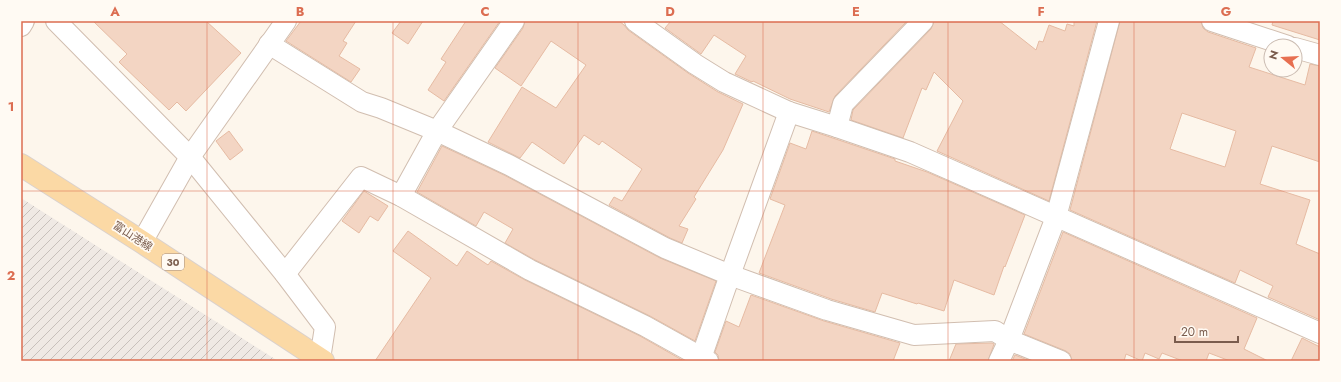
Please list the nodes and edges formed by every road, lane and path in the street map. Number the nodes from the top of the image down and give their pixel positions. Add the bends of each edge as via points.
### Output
1 (24, 21) edge
2 (56, 21) edge
3 (286, 21) edge
4 (514, 21) edge
5 (923, 21) edge
6 (1109, 21) edge
7 (1212, 21) edge
8 (647, 24) edge
9 (21, 26) edge
10 (1264, 38) edge
11 (270, 44) junction
12 (1303, 50) edge
13 (1320, 55) edge
14 (789, 112) junction
15 (837, 127) junction
16 (437, 131) junction
17 (190, 157) junction
18 (21, 165) edge
19 (401, 196) junction
20 (1056, 217) junction
21 (142, 242) junction
22 (285, 274) junction
23 (730, 275) junction
24 (1320, 333) edge
25 (1009, 340) junction
26 (322, 360) edge
27 (704, 360) edge
28 (999, 361) edge
29 (1062, 361) edge

1 - 9 street
2 - 17 street
3 - 11 street
4 - 16 street
5 - 15 street via 843,104
6 - 20 street
7 - 10 street
8 - 14 street via 724,82
11 - 16 street via 362,102
11 - 17 street
12 - 13 street
14 - 15 street
14 - 23 street
15 - 20 street via 910,152
16 - 19 street
16 - 23 street via 509,165 665,248
17 - 21 street
17 - 22 street
18 - 21 main road, 富山港線 / 30
19 - 22 street via 362,177
19 - 27 street via 530,270 645,326
20 - 24 street
20 - 25 street
21 - 26 main road, 富山港線 / 30
22 - 26 street via 325,327
23 - 25 street via 827,310 914,335 995,331
23 - 27 street
25 - 28 street
25 - 29 street

